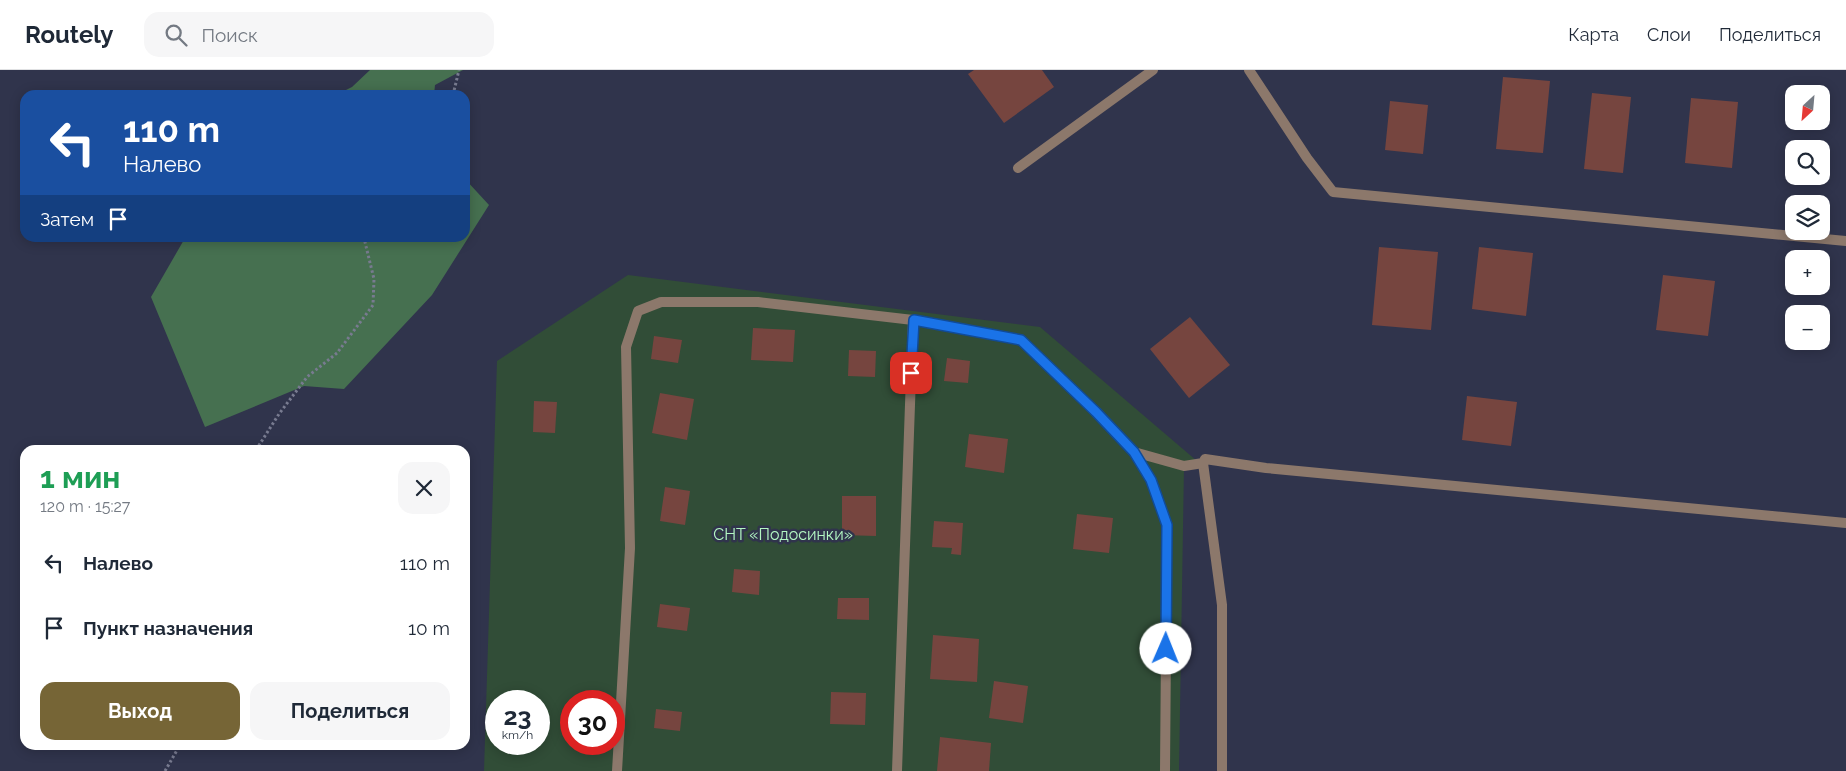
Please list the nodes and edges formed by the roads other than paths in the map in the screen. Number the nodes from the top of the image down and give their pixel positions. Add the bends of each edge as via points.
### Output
1 (1153, 70) edge
2 (1250, 70) edge
3 (1018, 168) dead end
4 (1846, 241) edge
5 (914, 320) junction
6 (1134, 452) junction
7 (1203, 463) junction
8 (1846, 523) edge
9 (617, 771) edge
10 (897, 771) edge
11 (1165, 771) edge
12 (1222, 771) edge

1 - 3 street
2 - 4 street via 1333,192
5 - 6 street via 1021,340
5 - 9 street via 758,302 661,302 638,312 626,347 630,548
5 - 10 street
6 - 7 street via 1184,466
6 - 11 street via 1151,480 1167,525
7 - 8 street via 1205,459 1266,468
7 - 12 street via 1222,605

